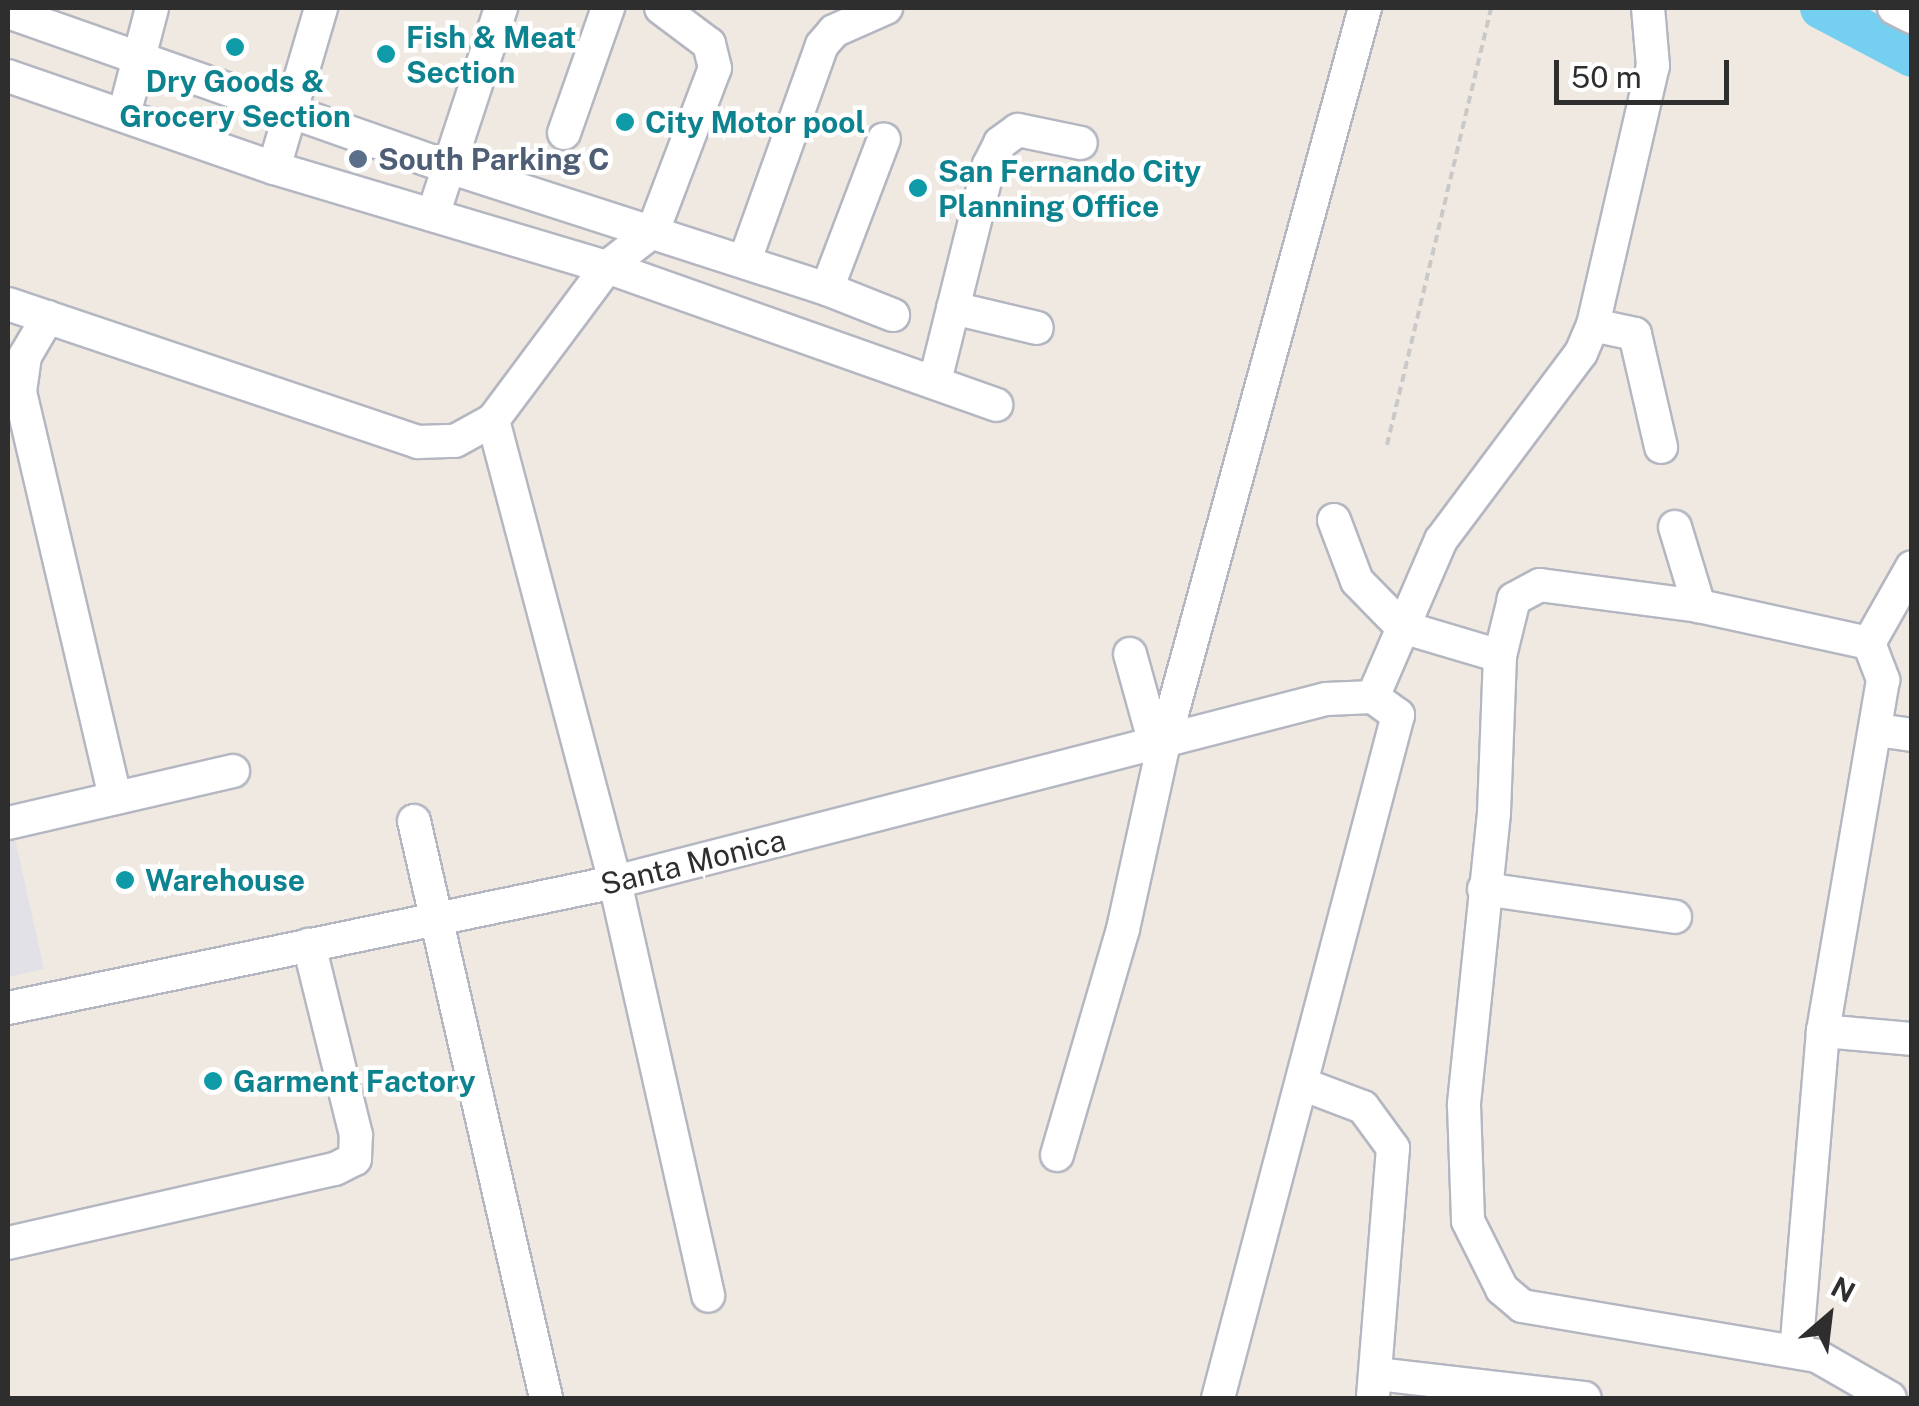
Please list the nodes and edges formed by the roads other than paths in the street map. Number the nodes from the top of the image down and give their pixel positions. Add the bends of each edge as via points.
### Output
1 (152, 8) edge
2 (321, 8) edge
3 (501, 8) edge
4 (608, 8) edge
5 (661, 8) edge
6 (886, 8) edge
7 (1365, 8) edge
8 (1648, 8) edge
9 (1894, 8) edge
10 (8, 12) edge
11 (1912, 16) edge
12 (138, 54) junction
13 (8, 76) edge
14 (287, 108) junction
15 (124, 115) junction
16 (564, 133) dead end
17 (884, 139) dead end
18 (1082, 143) dead end
19 (448, 167) junction
20 (274, 168) junction
21 (433, 215) junction
22 (653, 230) junction
23 (745, 260) junction
24 (606, 267) junction
25 (827, 289) junction
26 (8, 304) edge
27 (953, 308) junction
28 (893, 315) dead end
29 (48, 317) junction
30 (1593, 325) junction
31 (1037, 328) dead end
32 (934, 381) junction
33 (996, 405) dead end
34 (493, 420) junction
35 (1660, 447) dead end
36 (1334, 520) dead end
37 (1674, 527) dead end
38 (1912, 567) edge
39 (1699, 606) junction
40 (1402, 627) junction
41 (1869, 643) junction
42 (1130, 654) dead end
43 (1500, 656) junction
44 (1373, 697) junction
45 (1877, 730) junction
46 (1912, 735) edge
47 (1160, 744) junction
48 (234, 771) dead end
49 (115, 798) junction
50 (414, 821) dead end
51 (8, 822) edge
52 (615, 882) junction
53 (1484, 889) junction
54 (1675, 916) dead end
55 (440, 918) junction
56 (309, 944) junction
57 (8, 1008) edge
58 (1823, 1031) junction
59 (1912, 1039) edge
60 (1302, 1084) junction
61 (1057, 1155) dead end
62 (8, 1243) edge
63 (708, 1296) dead end
64 (1796, 1351) junction
65 (1375, 1386) edge
66 (546, 1398) edge
67 (1218, 1398) edge
68 (1585, 1398) edge
69 (1890, 1398) edge

1 - 12 street
2 - 14 street
3 - 19 street
4 - 16 street
5 - 22 street via 709,44 715,68
6 - 23 street via 834,32 822,45
7 - 47 street
8 - 30 street via 1653,66
9 - 11 street
10 - 12 street
12 - 14 street
12 - 15 street
13 - 15 street
14 - 19 street
14 - 20 street
15 - 20 street
17 - 25 street
18 - 27 street via 1018,130 1000,143
19 - 21 street
19 - 22 street
20 - 21 street
21 - 24 street
22 - 23 street
22 - 24 street
23 - 25 street
24 - 32 street
24 - 34 street
25 - 28 street
26 - 29 street
27 - 31 street
27 - 32 street
29 - 34 street via 418,442 455,441
29 - 49 street via 25,356 20,392
30 - 35 street via 1635,334
30 - 40 street via 1581,354 1440,540
32 - 33 street
34 - 52 street
36 - 40 street via 1358,582
37 - 39 street
38 - 41 street
39 - 41 street
39 - 43 street via 1528,586 1514,599
40 - 43 street
40 - 44 street
41 - 45 street via 1884,680
42 - 47 street
43 - 53 street
44 - 47 street, Santa Monica via 1326,699
44 - 60 street via 1398,715
45 - 46 street
45 - 58 street
47 - 52 street, Santa Monica
47 - 61 street via 1132,896
48 - 49 street
49 - 51 street
50 - 55 street
52 - 55 street, Santa Monica
52 - 63 street
53 - 54 street
53 - 64 street via 1464,1105 1468,1221 1502,1290 1550,1315
55 - 56 street, Santa Monica
55 - 66 street
56 - 57 street, Santa Monica
56 - 62 street via 356,1135 355,1159 335,1169
58 - 59 street
58 - 64 street
60 - 65 street via 1363,1108 1393,1148
60 - 67 street
64 - 69 street via 1831,1362
65 - 68 street

